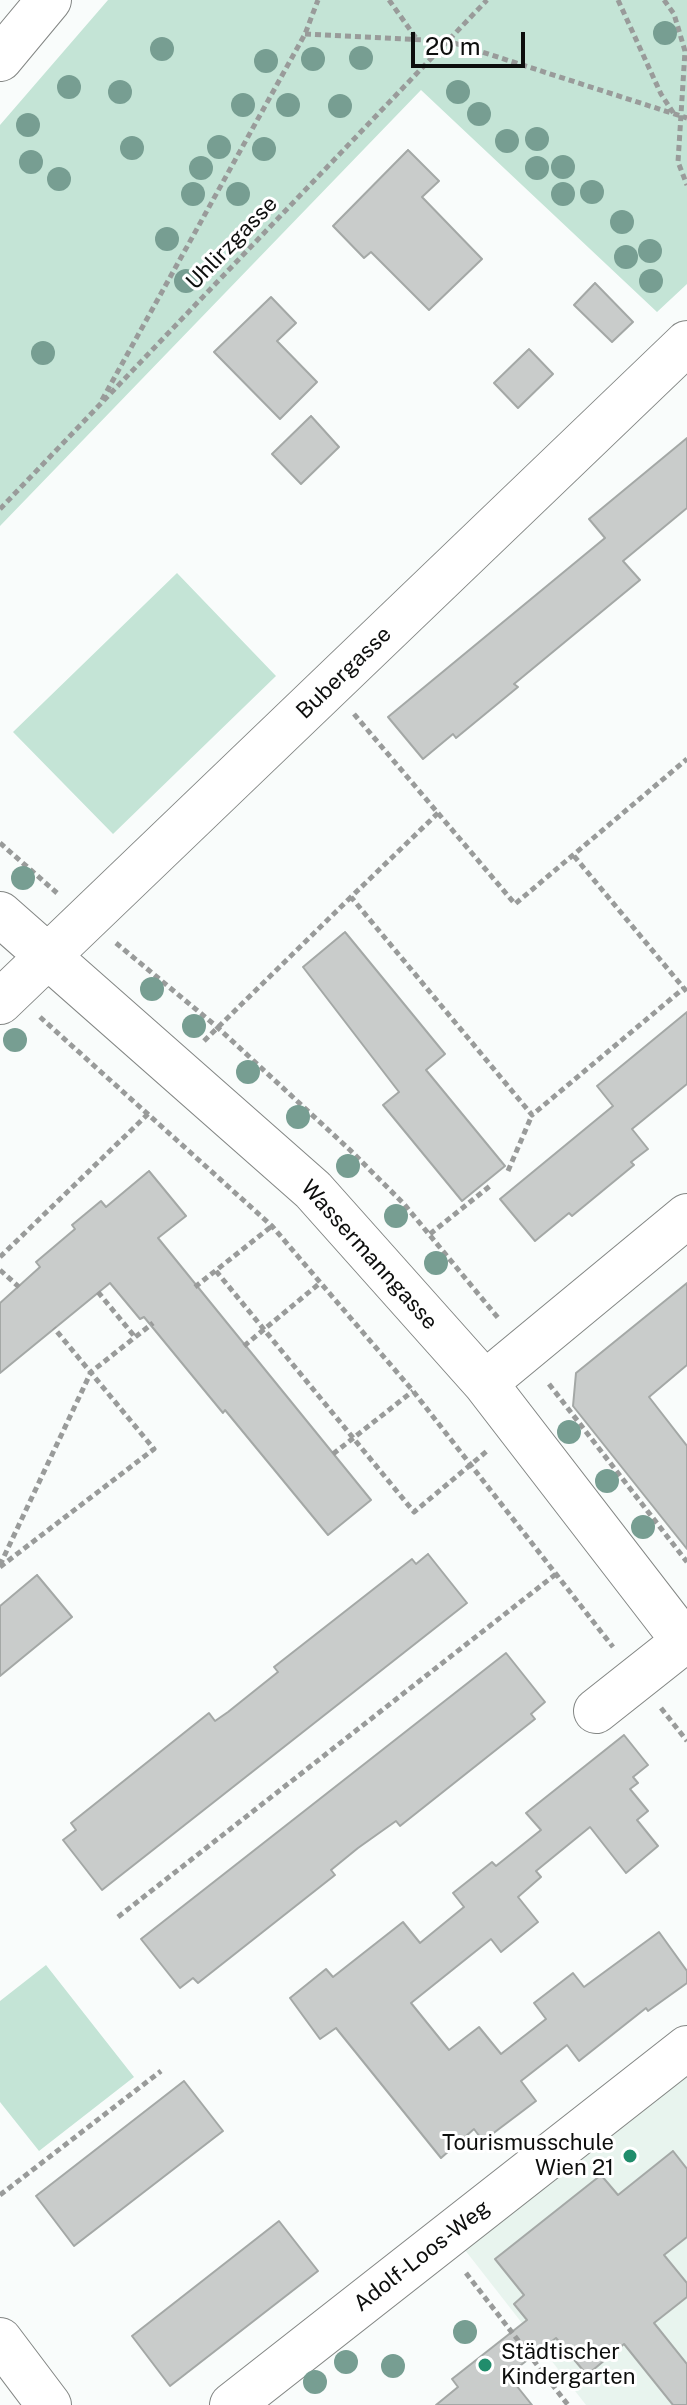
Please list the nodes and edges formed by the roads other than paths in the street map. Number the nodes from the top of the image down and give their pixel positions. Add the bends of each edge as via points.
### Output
1 (49, 0) edge
2 (0, 59) edge
3 (687, 343) edge
4 (0, 914) edge
5 (50, 956) junction
6 (6, 997) edge
7 (687, 1216) edge
8 (485, 1383) junction
9 (686, 1642) edge
10 (596, 1711) dead end
11 (687, 2048) edge
12 (0, 2340) edge
13 (49, 2405) edge
14 (232, 2405) edge

1 - 2 street
3 - 5 street, Bubergasse
4 - 5 street, Wassermanngasse
5 - 6 street, Bubergasse
5 - 8 street, Wassermanngasse via 313,1190
7 - 8 street
8 - 9 street, Wassermanngasse
9 - 10 street
11 - 14 street, Adolf-Loos-Weg
12 - 13 street

